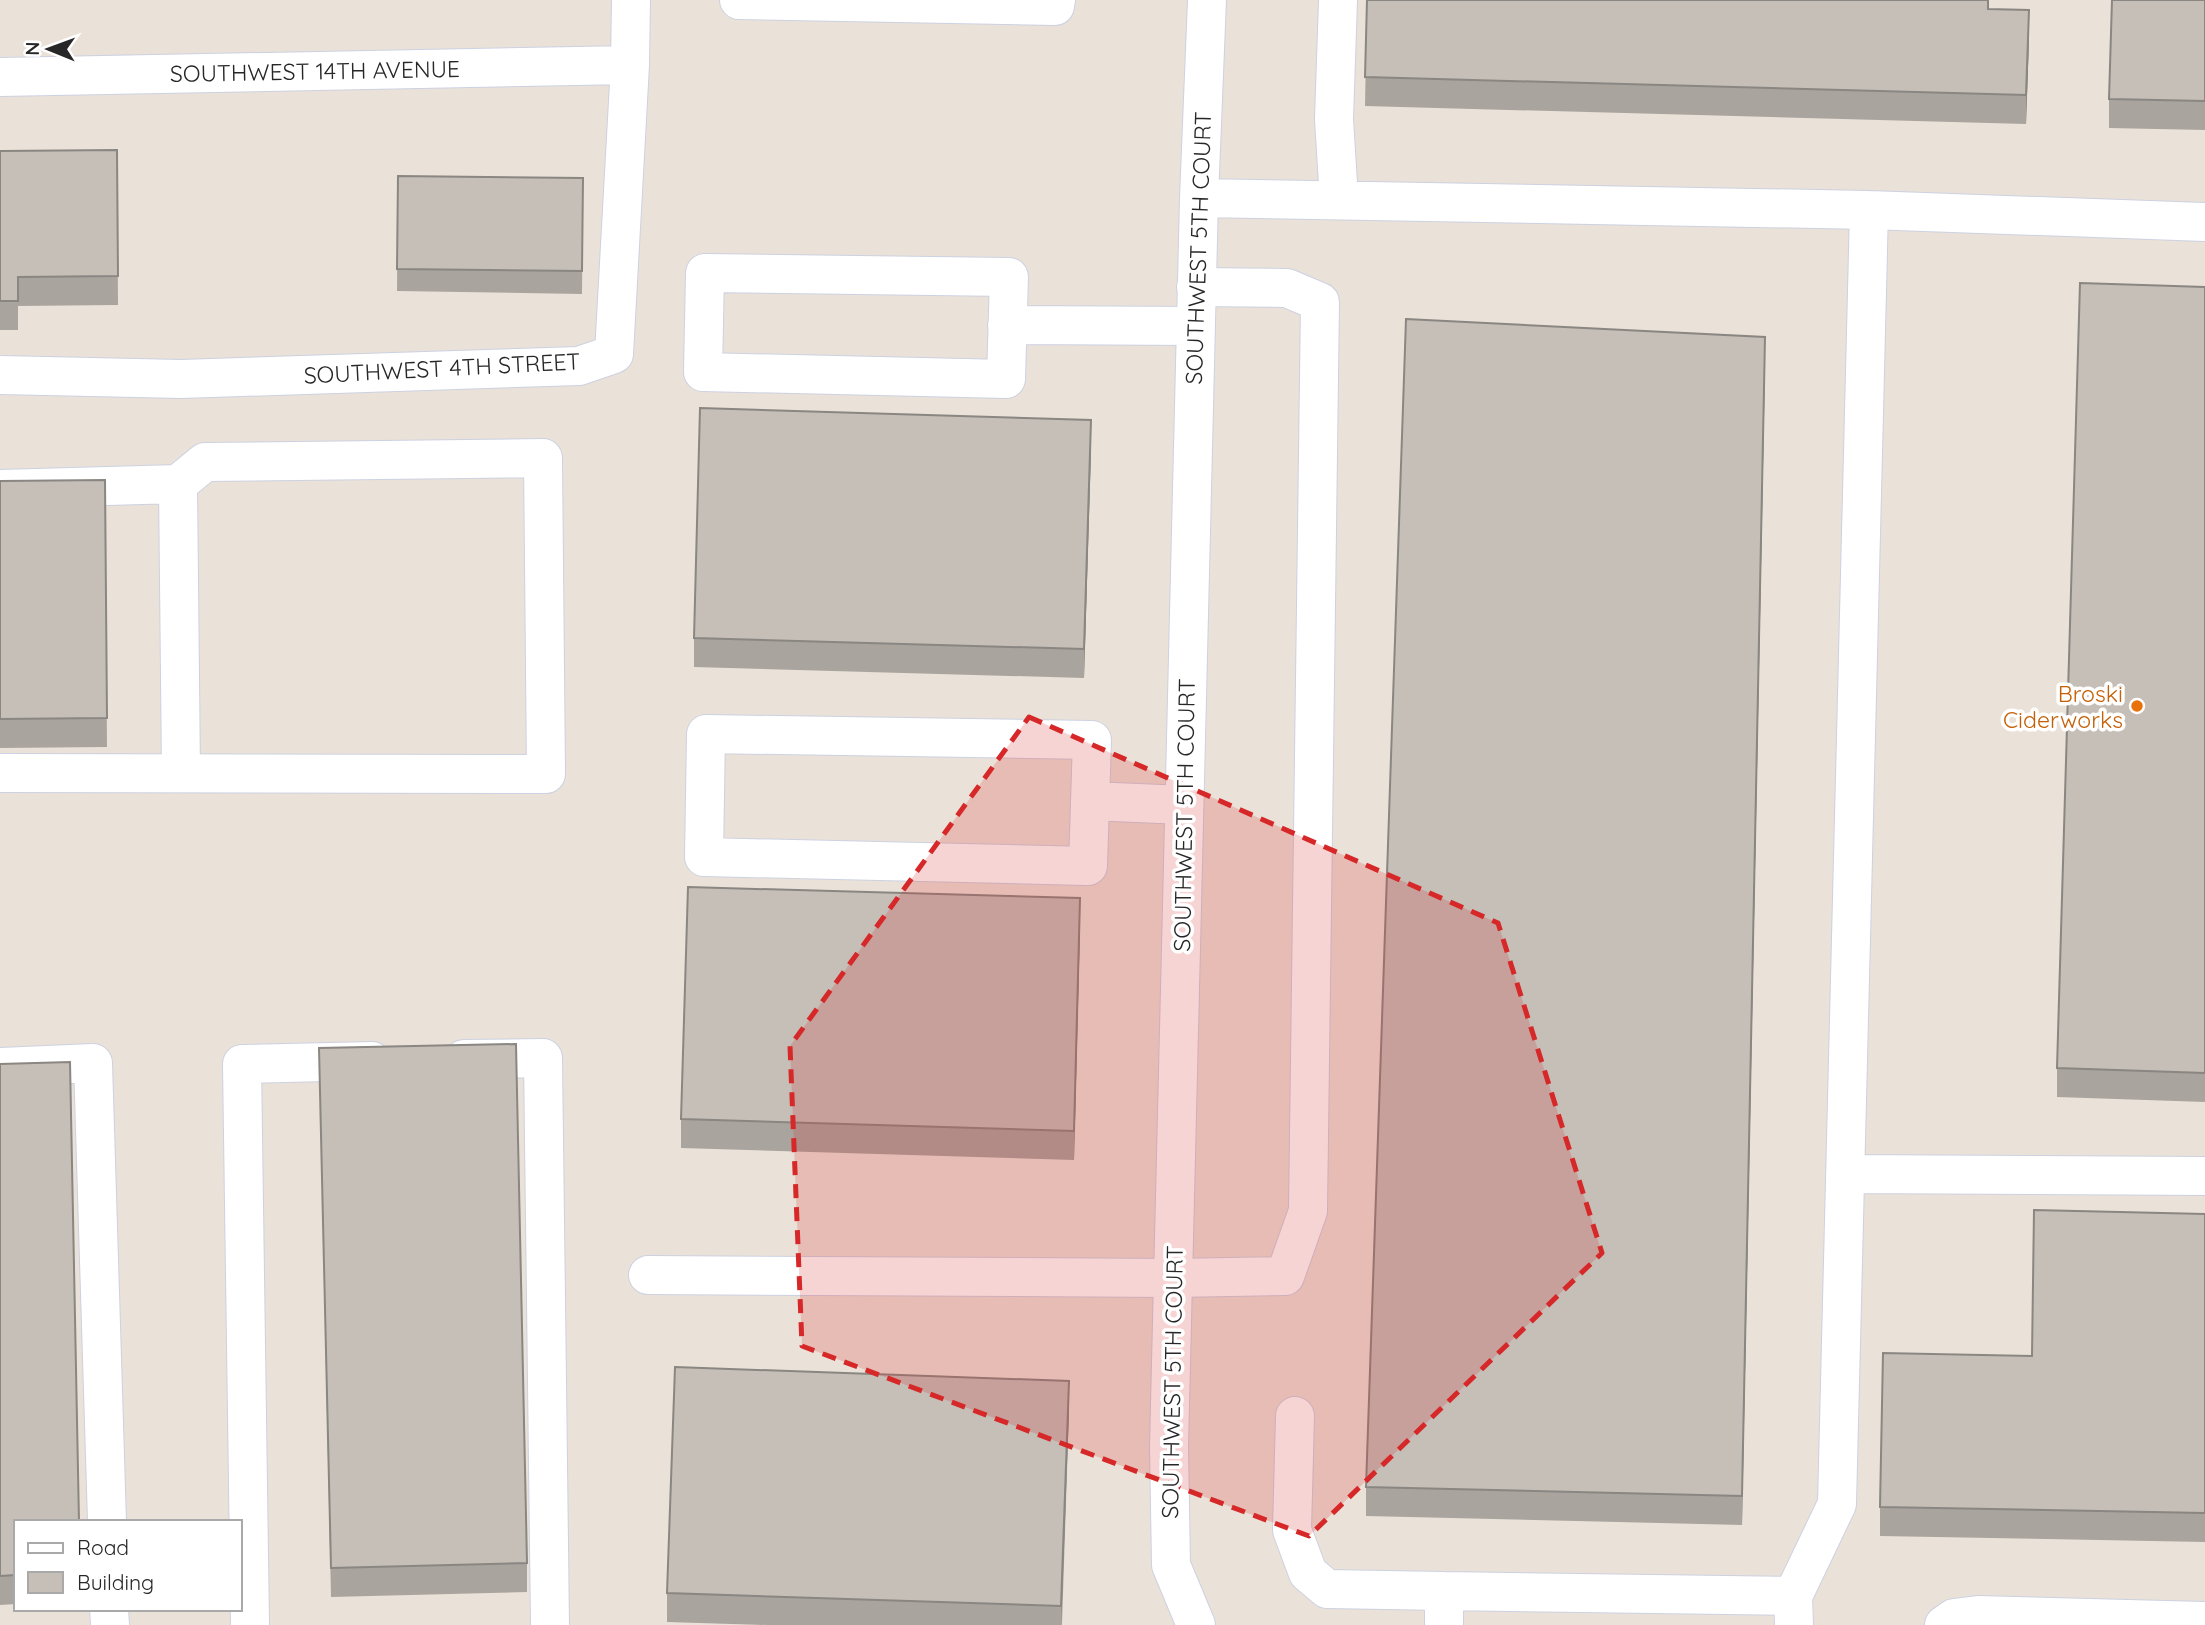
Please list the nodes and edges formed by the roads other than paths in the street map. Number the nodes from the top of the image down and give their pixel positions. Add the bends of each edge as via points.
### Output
1 (631, 0) edge
2 (739, 0) edge
3 (1056, 0) edge
4 (1207, 0) edge
5 (1338, 0) edge
6 (629, 65) junction
7 (0, 77) edge
8 (1199, 198) junction
9 (1339, 200) junction
10 (1869, 210) junction
11 (2205, 222) edge
12 (1196, 287) junction
13 (1007, 325) junction
14 (1196, 326) junction
15 (0, 375) edge
16 (178, 484) junction
17 (0, 489) edge
18 (0, 773) edge
19 (181, 773) junction
20 (1090, 802) junction
21 (1184, 805) junction
22 (0, 1067) edge
23 (1845, 1174) junction
24 (2205, 1176) edge
25 (648, 1275) dead end
26 (1173, 1278) junction
27 (1295, 1416) dead end
28 (107, 1520) edge
29 (1444, 1608) edge
30 (1794, 1610) edge
31 (2205, 1621) edge
32 (250, 1625) edge
33 (550, 1625) edge
34 (1195, 1625) edge
35 (1944, 1625) edge

1 - 6 street, SOUTHWEST 4TH STREET
2 - 3 street via 1055,6
4 - 8 street, SOUTHWEST 5TH COURT
5 - 9 street via 1334,119
6 - 7 street, SOUTHWEST 14TH AVENUE
6 - 15 street, SOUTHWEST 4TH STREET via 614,354 565,367 181,379
8 - 9 street
8 - 12 street, SOUTHWEST 5TH COURT
9 - 10 street
10 - 11 street
10 - 23 street
12 - 14 street, SOUTHWEST 5TH COURT
12 - 26 street via 1287,288 1320,302 1308,1211 1285,1276
13 - 13 street via 1006,379 703,372 705,273 1009,277
13 - 14 street
14 - 21 street, SOUTHWEST 5TH COURT
16 - 17 street
16 - 19 street
16 - 19 street via 205,461 543,458 546,774
18 - 19 street
20 - 20 street via 1092,740 706,734 704,857 1088,866
20 - 21 street
21 - 26 street, SOUTHWEST 5TH COURT
22 - 28 street via 93,1063
23 - 24 street
23 - 30 street via 1837,1504
25 - 26 street
26 - 34 street, SOUTHWEST 5TH COURT via 1171,1565
27 - 29 street via 1292,1530 1308,1573 1327,1589
29 - 30 street
31 - 35 street via 1978,1615 1954,1618
32 - 33 street via 242,1064 543,1058

